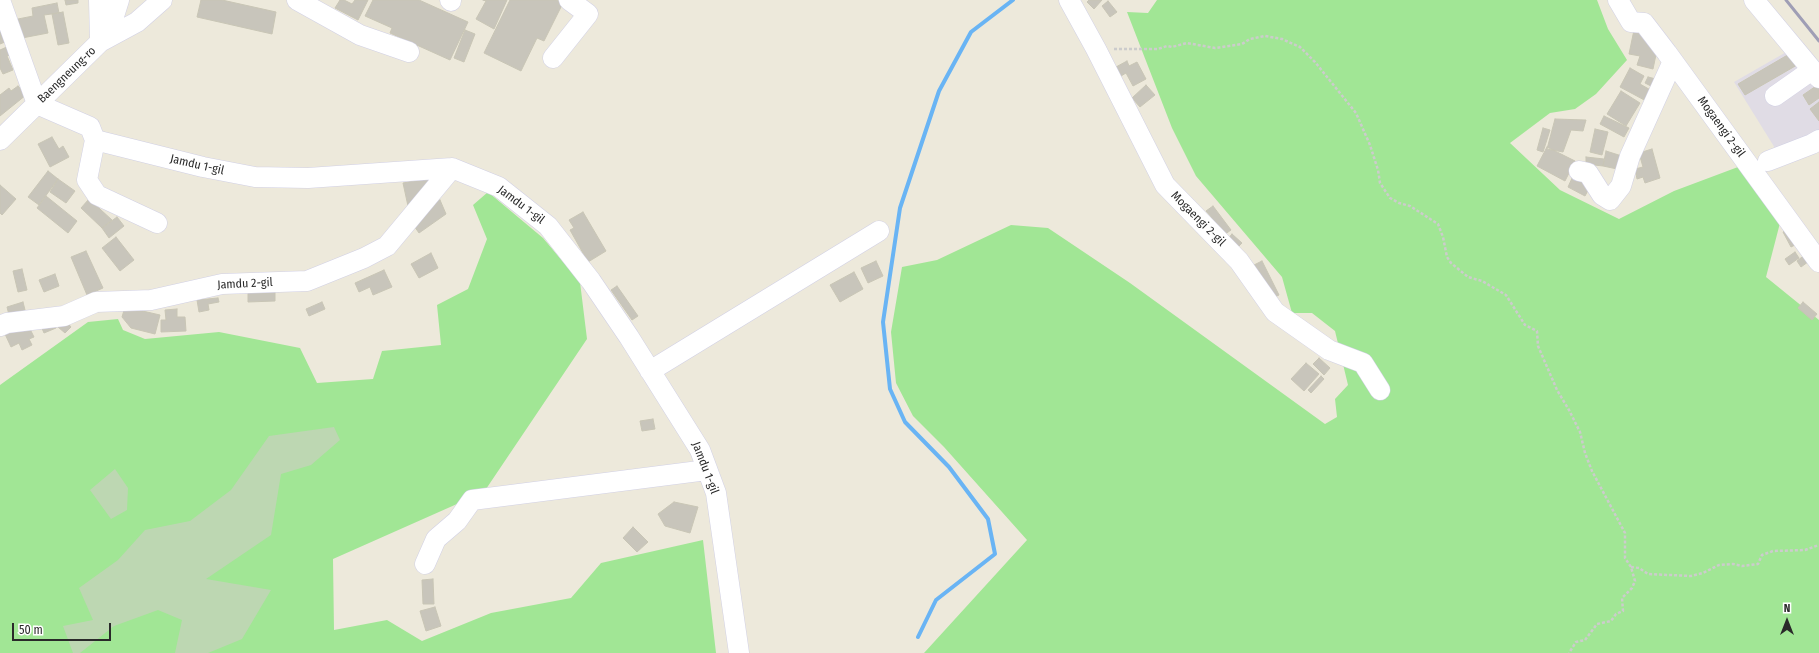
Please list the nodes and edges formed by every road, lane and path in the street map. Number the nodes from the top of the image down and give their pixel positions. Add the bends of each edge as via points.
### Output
1 (0, 0) edge
2 (99, 0) edge
3 (120, 0) edge
4 (162, 0) edge
5 (297, 0) edge
6 (569, 0) edge
7 (1069, 0) edge
8 (1618, 0) edge
9 (1754, 0) edge
10 (100, 42) junction
11 (1096, 49) junction
12 (409, 52) dead end
13 (553, 58) dead end
14 (1672, 61) junction
15 (1816, 74) edge
16 (1775, 96) dead end
17 (37, 104) junction
18 (0, 140) edge
19 (96, 140) junction
20 (1819, 140) edge
21 (1768, 161) dead end
22 (452, 168) junction
23 (1580, 171) dead end
24 (157, 224) dead end
25 (879, 231) dead end
26 (1819, 262) edge
27 (0, 326) edge
28 (650, 370) junction
29 (1380, 390) dead end
30 (707, 470) junction
31 (1819, 545) edge
32 (424, 564) dead end
33 (1631, 567) junction
34 (739, 653) edge
35 (1569, 653) edge

1 - 17 street
2 - 10 street
3 - 10 street, Baengneung-ro
4 - 10 street via 137,22
5 - 12 street via 360,35
6 - 13 street via 588,14
7 - 11 street, Mogaengi 2-gil
8 - 14 street, Mogaengi 2-gil via 1631,22 1644,23
9 - 15 street
10 - 17 street, Baengneung-ro
11 - 29 street, Mogaengi 2-gil via 1165,185 1239,261 1275,312 1329,350 1363,363
11 - 33 path via 1158,49 1187,43 1215,48 1242,44 1250,39 1265,36 1282,39 1300,47 1356,112 1372,151 1380,182 1390,198 1410,206 1438,224 1451,263 1468,277 1482,281 1506,295 1525,325 1537,331 1538,346 1580,432 1592,471 1625,533 1625,558
14 - 23 street via 1630,156 1622,186 1610,200 1602,195 1588,173
14 - 26 street, Mogaengi 2-gil
15 - 16 street
17 - 18 street, Baengneung-ro
17 - 19 street via 90,126
19 - 22 street, Jamdu 1-gil via 203,167 255,177 308,178
19 - 24 street via 87,180 97,195
20 - 21 street
22 - 27 street, Jamdu 2-gil via 387,246 307,281 222,284 151,300 96,302 64,316
22 - 28 street, Jamdu 1-gil via 498,187 548,226 591,281
25 - 28 street
28 - 30 street, Jamdu 1-gil via 700,450
30 - 32 street via 472,500 456,521 436,539
30 - 34 street, Jamdu 1-gil via 716,493
31 - 33 path via 1805,550 1773,551 1762,554 1758,564 1719,565 1691,576 1648,574 1639,568
33 - 35 path via 1635,581 1622,598 1623,611 1616,614 1611,621 1597,624 1585,640 1576,642

